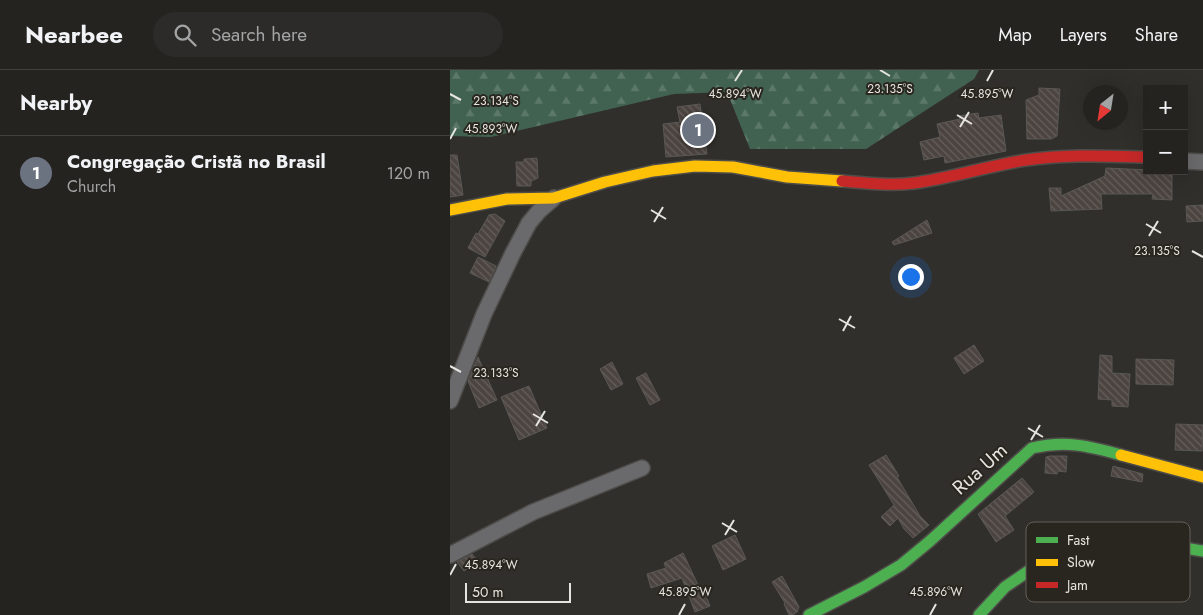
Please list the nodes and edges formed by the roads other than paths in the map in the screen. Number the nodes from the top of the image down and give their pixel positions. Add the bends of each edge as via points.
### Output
1 (1143, 157) edge
2 (1188, 160) edge
3 (1203, 162) edge
4 (554, 198) junction
5 (450, 210) edge
6 (450, 401) edge
7 (642, 468) dead end
8 (1203, 477) edge
9 (1190, 549) edge
10 (1203, 551) edge
11 (450, 554) edge
12 (1026, 573) edge
13 (809, 615) edge
14 (980, 615) edge

1 - 4 street via 1080,155 1025,160 912,183 876,184 695,166 653,171
2 - 3 street
4 - 5 street via 506,199
4 - 6 street via 529,223 513,253 484,314
7 - 11 street via 533,512
8 - 13 street, Rua Um via 1096,448 1064,443 1032,448 901,565
9 - 10 street
12 - 14 street via 1005,588

